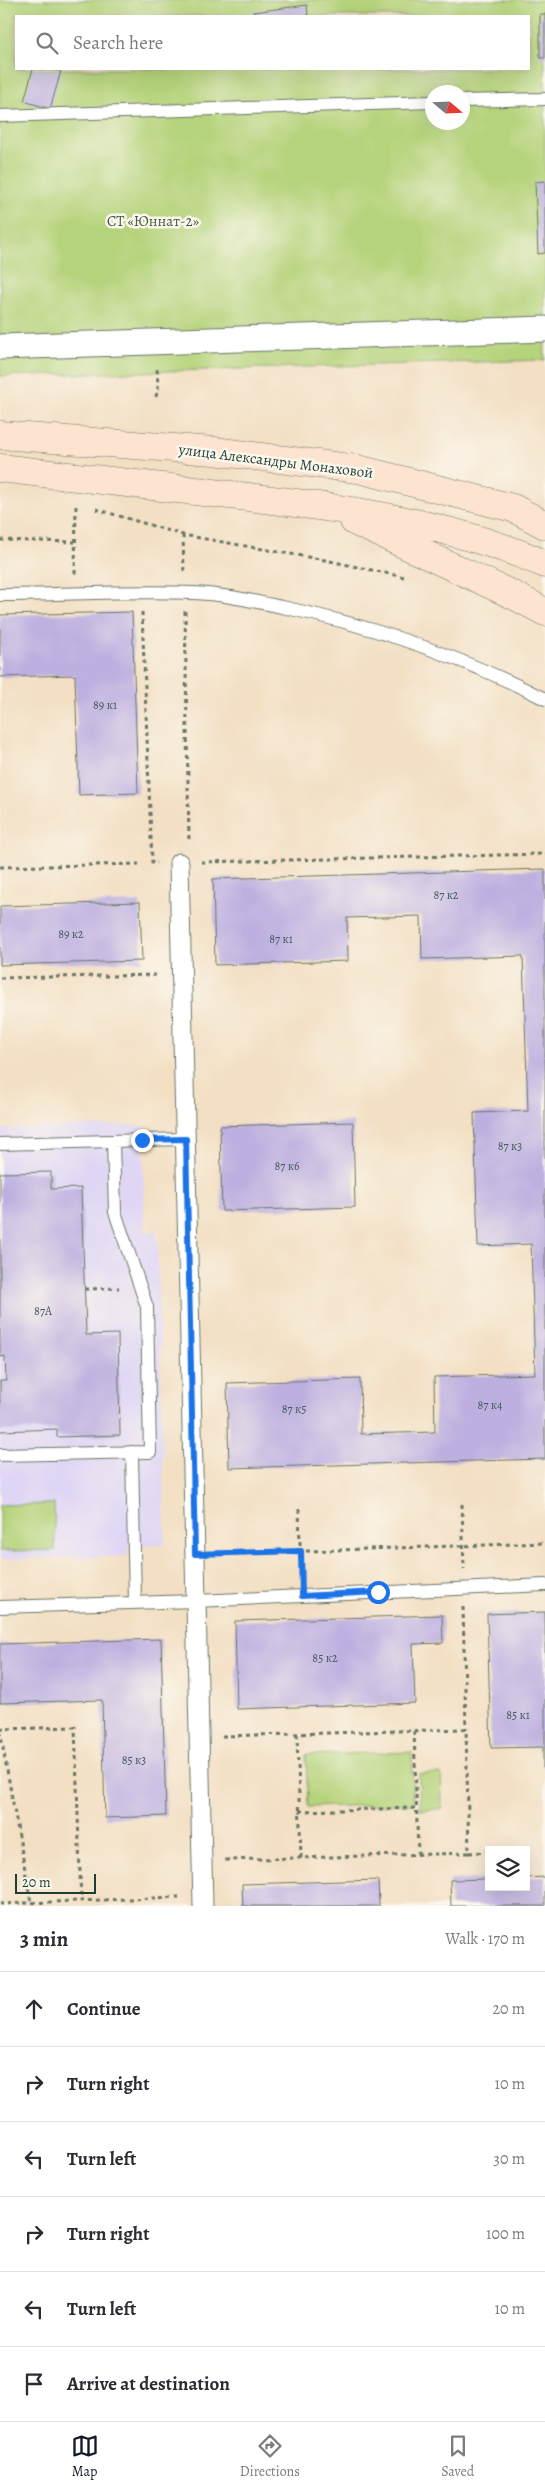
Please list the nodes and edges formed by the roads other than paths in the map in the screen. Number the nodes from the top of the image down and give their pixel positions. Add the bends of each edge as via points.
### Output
1 (545, 98) edge
2 (470, 101) edge
3 (425, 102) edge
4 (0, 116) edge
5 (545, 329) edge
6 (0, 347) edge
7 (0, 435) edge
8 (0, 468) edge
9 (319, 505) junction
10 (513, 508) junction
11 (545, 515) edge
12 (545, 525) edge
13 (545, 564) edge
14 (0, 596) edge
15 (545, 612) edge
16 (545, 699) edge
17 (179, 863) road end
18 (186, 1139) junction
19 (113, 1141) junction
20 (0, 1144) edge
21 (132, 1452) junction
22 (0, 1455) edge
23 (545, 1585) edge
24 (196, 1601) junction
25 (134, 1603) junction
26 (0, 1607) edge
27 (203, 1906) edge

1 - 2 lane
3 - 4 lane
5 - 6 street
7 - 10 main road, улица Александры Монаховой via 214,451 358,469
8 - 9 main road
9 - 13 main road via 407,521 470,538
9 - 15 main road
10 - 11 main road
10 - 12 main road, улица Александры Монаховой
14 - 16 lane via 193,593 246,599 314,614 439,652
17 - 18 street
18 - 19 lane
18 - 24 street
19 - 20 lane
19 - 21 lane via 115,1212 147,1307 150,1452
21 - 22 lane
21 - 25 lane
23 - 24 lane
24 - 25 lane
24 - 27 street
25 - 26 lane

